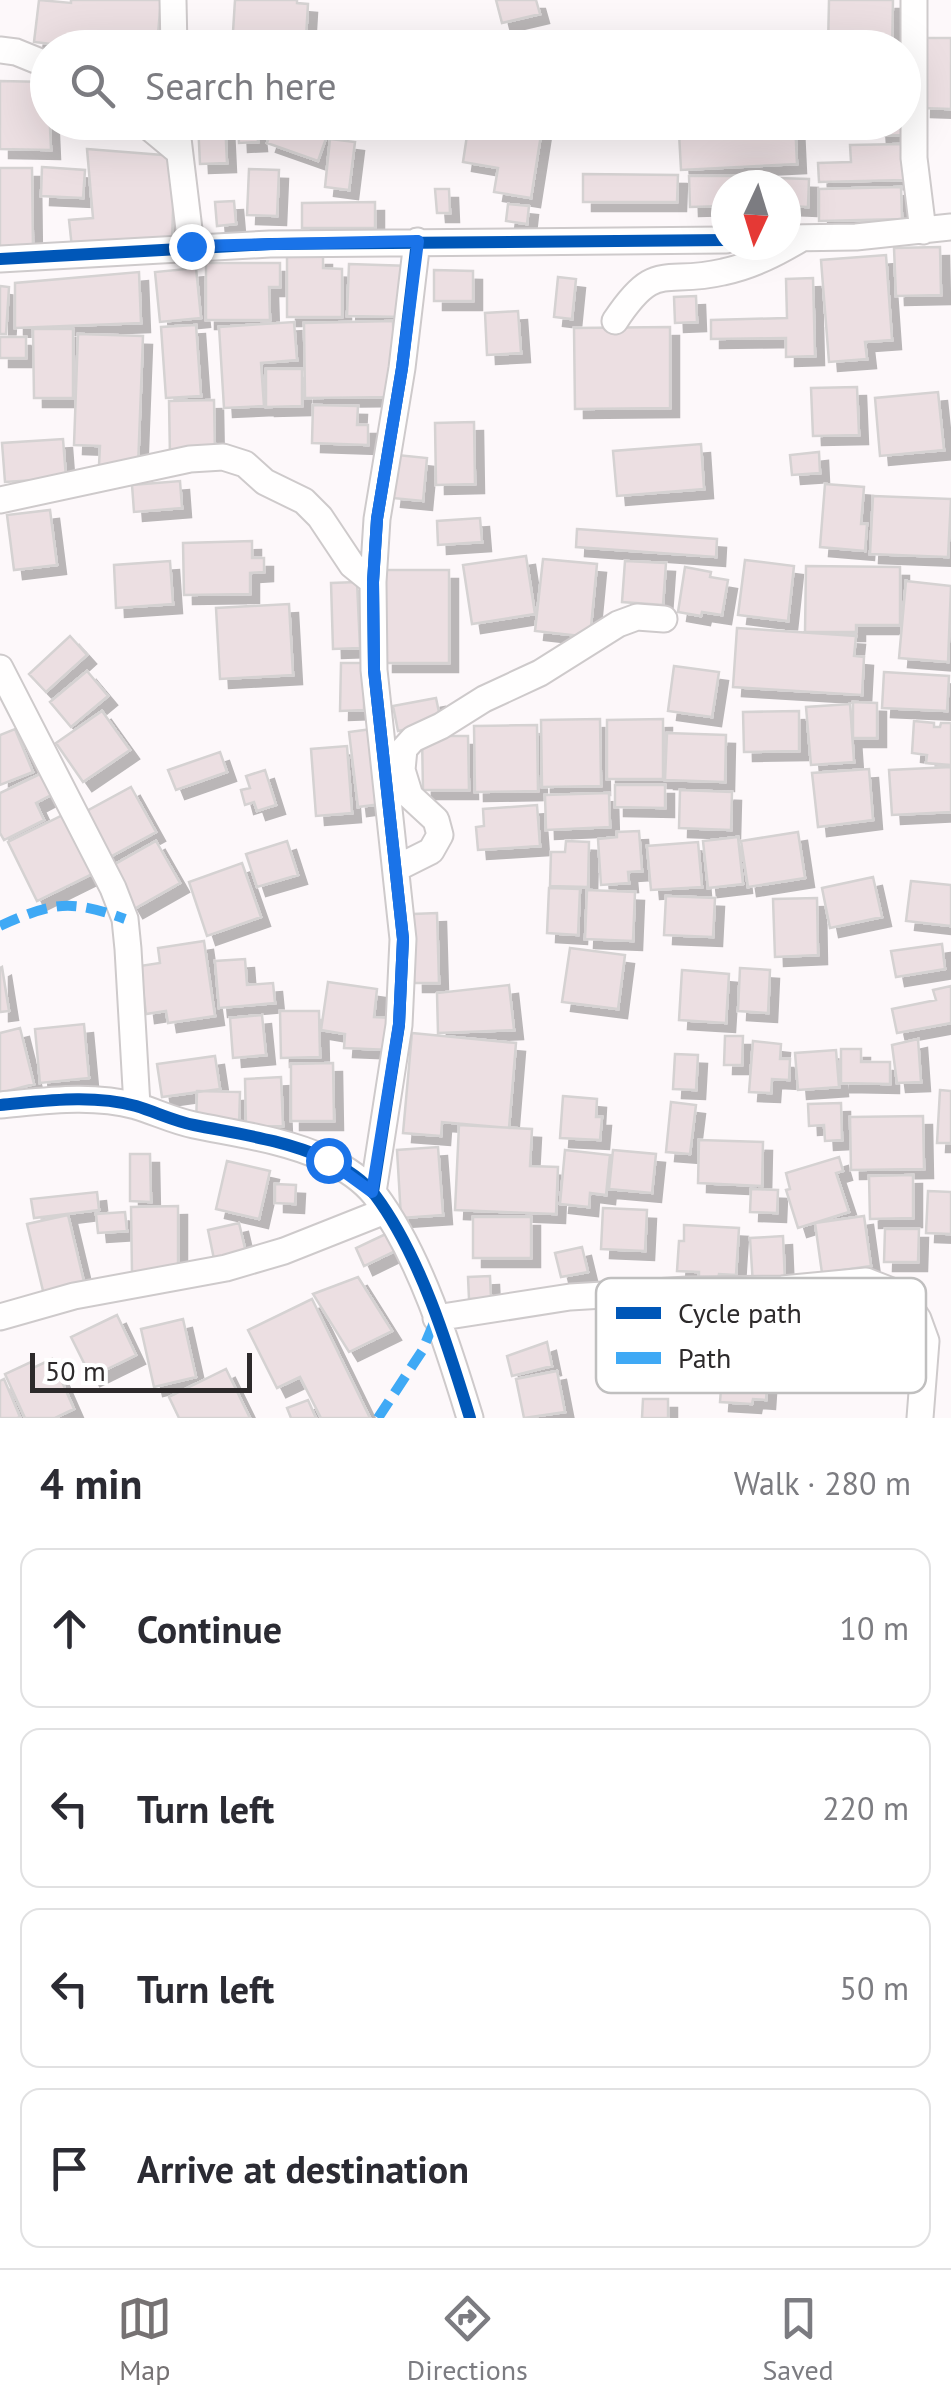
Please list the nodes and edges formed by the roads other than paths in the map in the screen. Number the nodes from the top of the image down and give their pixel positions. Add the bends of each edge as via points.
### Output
1 (173, 0) edge
2 (914, 0) edge
3 (174, 30) edge
4 (914, 30) edge
5 (0, 50) edge
6 (30, 58) edge
7 (165, 140) edge
8 (177, 140) edge
9 (914, 140) edge
10 (178, 151) junction
11 (951, 227) edge
12 (922, 231) junction
13 (801, 238) edge
14 (711, 240) edge
15 (418, 241) junction
16 (191, 246) junction
17 (0, 259) edge
18 (763, 260) edge
19 (615, 321) dead end
20 (0, 500) edge
21 (373, 582) junction
22 (664, 619) dead end
23 (0, 668) edge
24 (397, 868) junction
25 (0, 1105) edge
26 (136, 1106) junction
27 (379, 1201) junction
28 (596, 1295) edge
29 (0, 1316) edge
30 (436, 1318) junction
31 (922, 1393) edge
32 (470, 1418) edge
33 (920, 1418) edge

1 - 3 street
2 - 4 street
5 - 6 street
7 - 10 street
8 - 10 street
9 - 12 street
10 - 16 street
11 - 12 street
12 - 13 street
14 - 15 street
15 - 16 street
15 - 21 street
16 - 17 street
18 - 19 street via 652,282
20 - 21 street via 223,457 304,501
21 - 24 street via 374,670
22 - 24 street via 618,624 413,739 404,749 402,770 410,796 436,820 440,836 431,851
23 - 26 street via 124,920
24 - 27 street via 403,939 399,1024
25 - 26 street via 87,1100
26 - 27 street via 295,1147 328,1160
27 - 29 street via 284,1251
27 - 30 street
28 - 30 street
30 - 32 street
31 - 33 street

